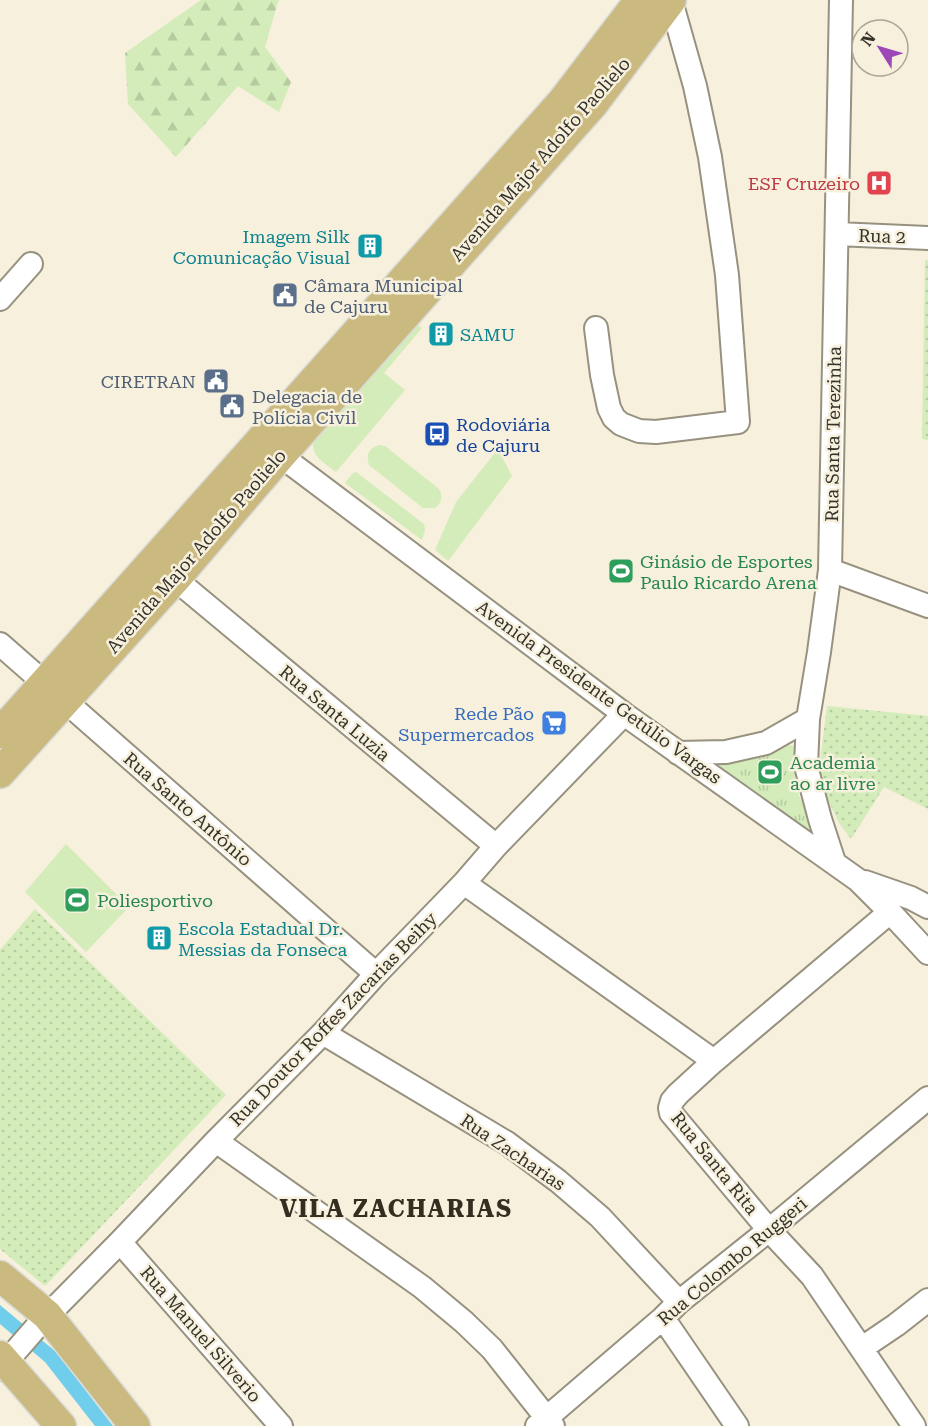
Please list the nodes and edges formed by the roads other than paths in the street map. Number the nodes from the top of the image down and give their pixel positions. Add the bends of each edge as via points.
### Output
1 (640, 0) edge
2 (841, 0) edge
3 (671, 1) edge
4 (837, 234) junction
5 (928, 238) edge
6 (32, 264) dead end
7 (0, 299) edge
8 (596, 328) dead end
9 (270, 448) junction
10 (830, 570) junction
11 (175, 579) junction
12 (928, 606) edge
13 (0, 644) edge
14 (55, 691) junction
15 (624, 714) junction
16 (808, 719) junction
17 (0, 733) edge
18 (678, 753) junction
19 (0, 773) edge
20 (496, 846) junction
21 (834, 862) junction
22 (858, 880) junction
23 (464, 883) junction
24 (928, 907) edge
25 (890, 912) junction
26 (928, 953) edge
27 (376, 974) junction
28 (323, 1034) junction
29 (714, 1061) junction
30 (928, 1098) edge
31 (216, 1141) junction
32 (769, 1230) junction
33 (120, 1242) junction
34 (0, 1276) edge
35 (928, 1300) edge
36 (671, 1310) junction
37 (44, 1319) junction
38 (862, 1348) junction
39 (5, 1360) edge
40 (546, 1423) edge
41 (61, 1426) edge
42 (135, 1426) edge
43 (281, 1426) edge
44 (738, 1426) edge
45 (914, 1426) edge

1 - 9 main road, Avenida Major Adolfo Paolielo via 562,102 330,361
2 - 4 street, Rua Santa Terezinha
3 - 8 street via 710,157 727,275 738,422 656,432 621,424 609,408
3 - 9 main road, Avenida Major Adolfo Paolielo via 593,104
4 - 5 street, Rua 2
4 - 10 street, Rua Santa Terezinha
6 - 7 street
9 - 11 main road, Avenida Major Adolfo Paolielo
9 - 14 main road, Avenida Major Adolfo Paolielo
9 - 15 street, Avenida Presidente Getúlio Vargas
10 - 12 street
10 - 16 street, Rua Santa Terezinha
11 - 14 main road, Avenida Major Adolfo Paolielo
11 - 20 street, Rua Santa Luzia
13 - 14 street, Rua Santo Antônio
14 - 17 main road, Avenida Major Adolfo Paolielo
14 - 19 main road, Avenida Major Adolfo Paolielo
14 - 27 street, Rua Santo Antônio
15 - 18 street, Avenida Presidente Getúlio Vargas
15 - 20 street, Rua Doutor Roffes Zacarias Beihy
16 - 18 street via 766,743 726,752
16 - 21 street, Rua Santa Terezinha via 806,766
18 - 21 street, Avenida Presidente Getúlio Vargas
20 - 23 street, Rua Doutor Roffes Zacarias Beihy
21 - 22 street, Avenida Presidente Getúlio Vargas
22 - 24 street
22 - 25 street, Avenida Presidente Getúlio Vargas
23 - 27 street, Rua Doutor Roffes Zacarias Beihy
23 - 29 street
25 - 26 street, Avenida Presidente Getúlio Vargas
25 - 29 street, Rua Santa Rita
27 - 28 street, Rua Doutor Roffes Zacarias Beihy
28 - 31 street, Rua Doutor Roffes Zacarias Beihy
28 - 36 street, Rua Zacharias via 507,1143 558,1181 600,1217
29 - 32 street, Rua Santa Rita via 672,1101 671,1113
30 - 32 street, Rua Colombo Ruggeri
31 - 33 street, Rua Doutor Roffes Zacarias Beihy
31 - 40 street via 431,1294 464,1322 492,1349
32 - 36 street, Rua Colombo Ruggeri
32 - 38 street, Rua Santa Rita via 812,1276
33 - 37 street, Rua Doutor Roffes Zacarias Beihy
33 - 43 street, Rua Manuel Silverio
34 - 37 main road
35 - 38 street
36 - 40 street, Rua Colombo Ruggeri
36 - 44 street, Rua Zacharias
37 - 39 street, Rua Doutor Roffes Zacarias Beihy
37 - 42 main road
38 - 45 street, Rua Santa Rita
39 - 41 main road

